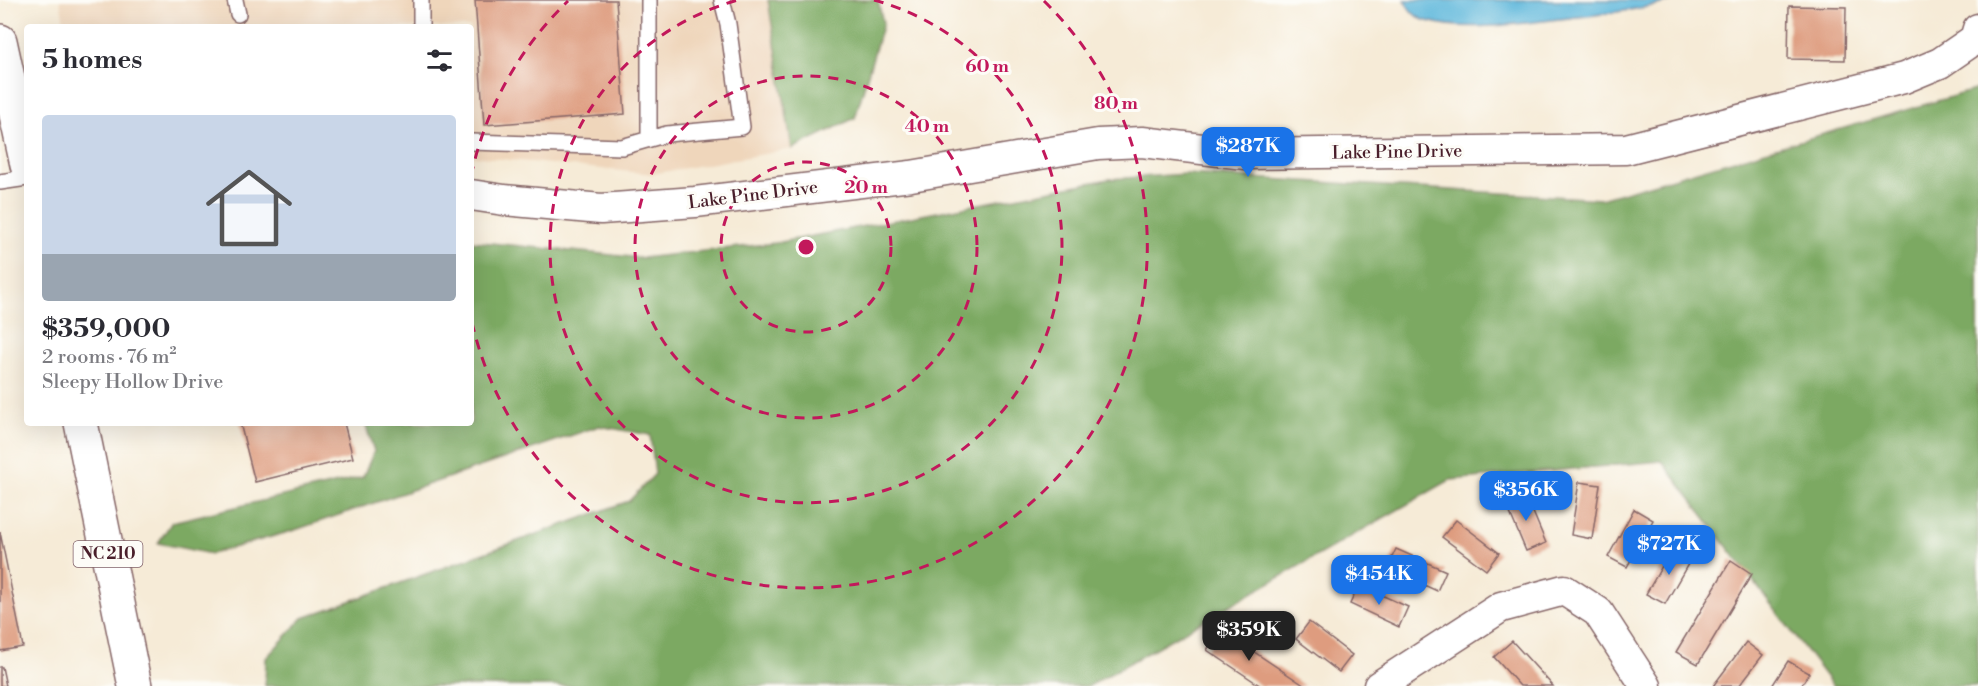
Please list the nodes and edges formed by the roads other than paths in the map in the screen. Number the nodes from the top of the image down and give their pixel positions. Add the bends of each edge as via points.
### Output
1 (421, 0) edge
2 (649, 0) edge
3 (722, 0) edge
4 (421, 24) edge
5 (1978, 29) edge
6 (0, 41) edge
7 (649, 139) junction
8 (474, 142) edge
9 (24, 151) edge
10 (24, 178) edge
11 (0, 182) edge
12 (474, 195) edge
13 (82, 426) edge
14 (135, 686) edge
15 (1379, 686) edge
16 (1646, 686) edge

1 - 4 lane
2 - 7 lane
3 - 7 lane via 742,127
5 - 12 street, Lake Pine Drive via 1975,39 1940,63 1904,78 1626,149 1245,154 1131,142 1098,144 911,176 695,202 601,209
6 - 9 main road
7 - 8 lane via 622,147
10 - 11 lane
13 - 14 main road, NC 210
15 - 16 street via 1500,607 1564,590 1598,612

